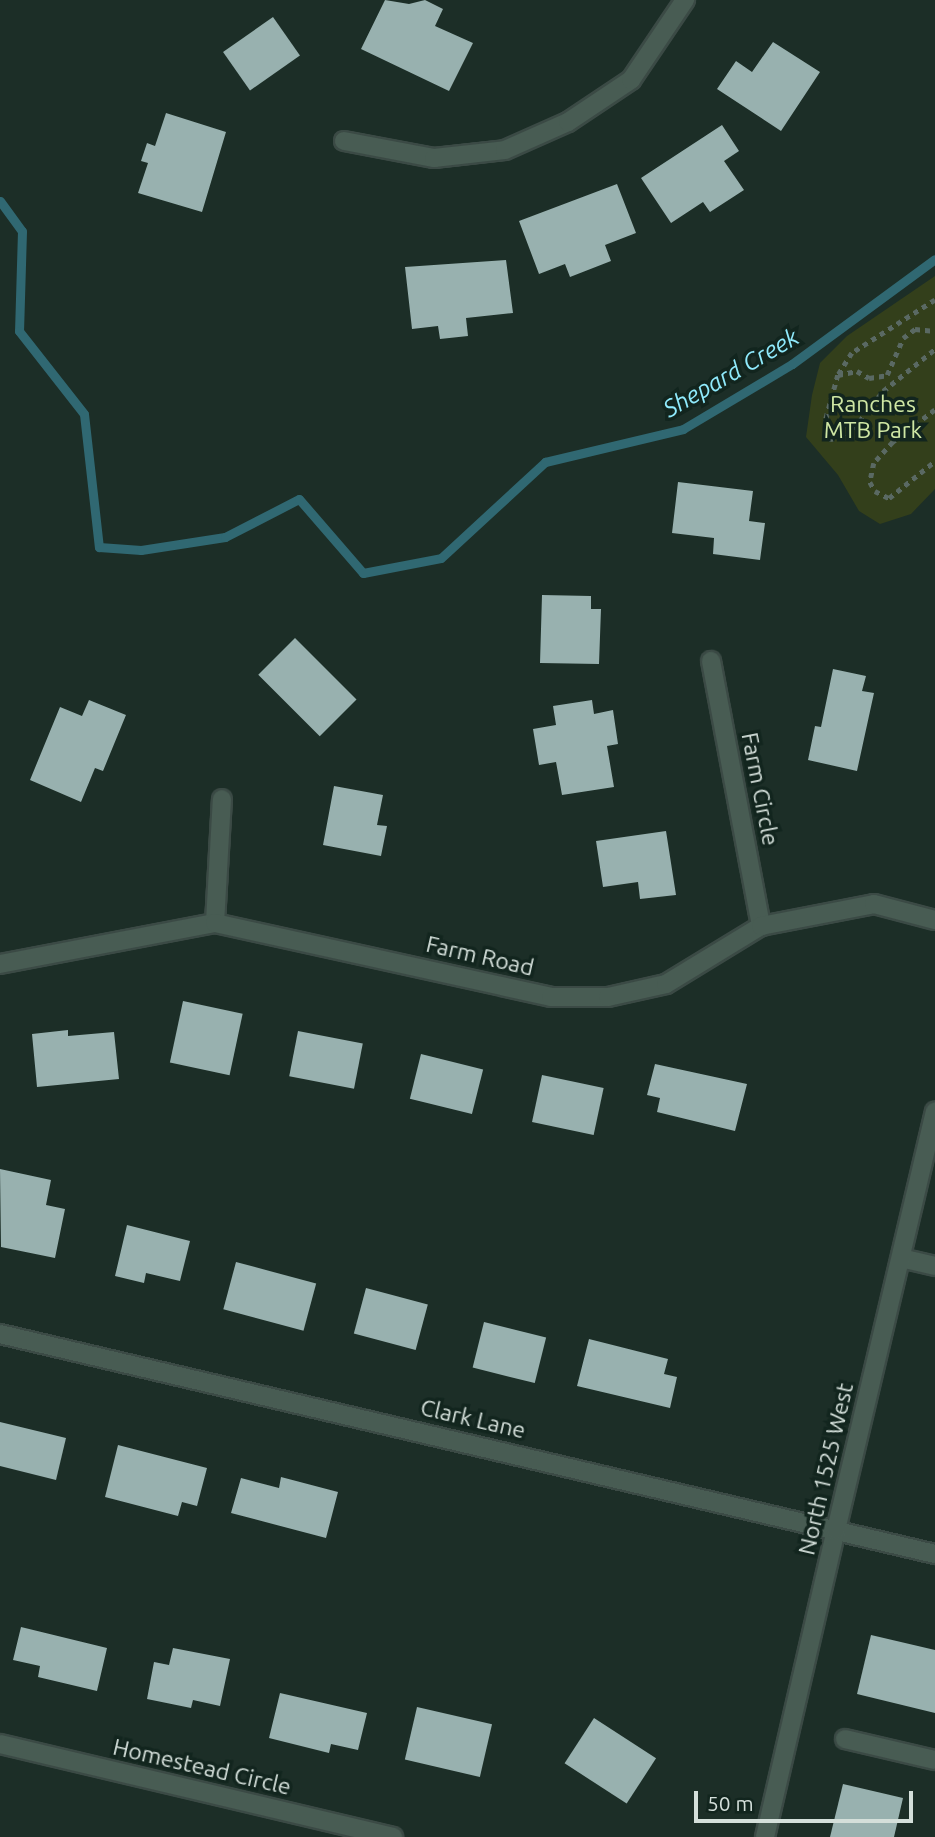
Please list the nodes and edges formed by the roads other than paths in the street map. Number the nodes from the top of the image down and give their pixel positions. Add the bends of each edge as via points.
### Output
1 (685, 0) edge
2 (344, 141) dead end
3 (710, 661) dead end
4 (222, 799) dead end
5 (935, 919) edge
6 (215, 923) junction
7 (761, 926) junction
8 (0, 964) edge
9 (935, 1112) edge
10 (901, 1258) junction
11 (935, 1266) edge
12 (0, 1334) edge
13 (836, 1530) junction
14 (935, 1554) edge
15 (845, 1739) dead end
16 (0, 1744) edge
17 (935, 1760) edge
18 (393, 1837) edge
19 (765, 1837) edge

1 - 2 street via 631,80 568,122 505,150 434,158
3 - 7 street, Farm Circle
4 - 6 street
5 - 7 street, Farm Road via 874,904
6 - 7 street, Farm Road via 551,998 608,997 666,984
6 - 8 street, Farm Road
9 - 10 street, North 1525 West
10 - 11 street
10 - 13 street, North 1525 West
12 - 13 street, Clark Lane
13 - 14 street, Clark Lane
13 - 19 street, North 1525 West
15 - 17 street
16 - 18 street, Homestead Circle

